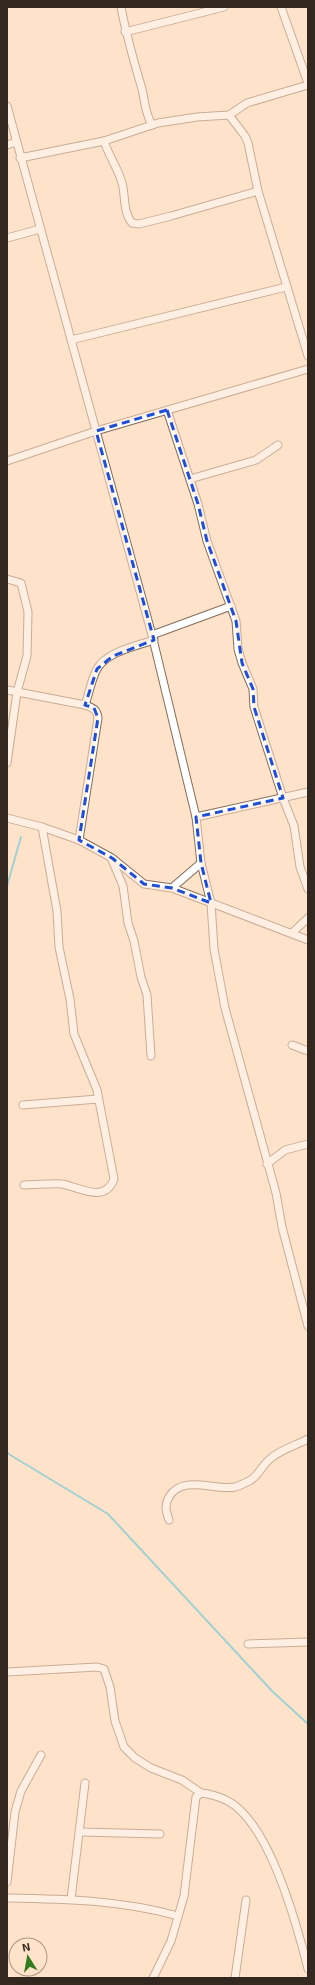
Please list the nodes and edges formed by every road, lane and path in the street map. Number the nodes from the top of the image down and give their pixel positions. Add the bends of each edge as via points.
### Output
1 (121, 7) edge
2 (224, 7) edge
3 (281, 7) edge
4 (125, 32) junction
5 (308, 84) edge
6 (7, 106) edge
7 (146, 115) junction
8 (229, 115) junction
9 (152, 125) junction
10 (141, 130) junction
11 (104, 141) junction
12 (16, 142) junction
13 (7, 145) edge
14 (20, 158) junction
15 (258, 191) junction
16 (40, 229) junction
17 (7, 238) edge
18 (286, 286) junction
19 (71, 340) junction
20 (308, 356) edge
21 (308, 369) edge
22 (167, 410) junction
23 (96, 431) junction
24 (278, 445) dead end
25 (7, 461) edge
26 (190, 479) junction
27 (7, 579) edge
28 (231, 606) junction
29 (153, 638) junction
30 (7, 690) edge
31 (17, 692) junction
32 (85, 705) junction
33 (7, 763) edge
34 (308, 792) edge
35 (283, 798) junction
36 (196, 817) junction
37 (7, 818) edge
38 (42, 826) junction
39 (79, 840) junction
40 (112, 858) junction
41 (201, 863) junction
42 (172, 888) junction
43 (308, 889) edge
44 (211, 903) junction
45 (308, 918) edge
46 (292, 933) junction
47 (308, 940) edge
48 (292, 1045) dead end
49 (308, 1050) edge
50 (151, 1056) dead end
51 (98, 1099) junction
52 (23, 1105) dead end
53 (308, 1144) edge
54 (267, 1164) junction
55 (24, 1185) dead end
56 (308, 1326) edge
57 (308, 1439) edge
58 (169, 1520) dead end
59 (308, 1642) edge
60 (248, 1644) dead end
61 (7, 1672) edge
62 (40, 1755) dead end
63 (85, 1783) dead end
64 (201, 1792) junction
65 (80, 1832) junction
66 (160, 1834) dead end
67 (7, 1882) edge
68 (7, 1898) edge
69 (71, 1899) junction
70 (246, 1900) dead end
71 (178, 1916) junction
72 (308, 1969) edge
73 (153, 1978) edge
74 (235, 1978) edge

1 - 4 street
2 - 4 street
3 - 5 street
4 - 7 street
5 - 8 street via 247,103
6 - 12 street
7 - 9 street
7 - 10 street
8 - 9 street via 187,118
8 - 15 street via 244,136
9 - 10 street
10 - 11 street
11 - 14 street
11 - 15 street via 123,185 126,207 132,223 139,224 171,216
12 - 13 street
12 - 14 street
14 - 16 street
15 - 18 street
16 - 17 street
16 - 19 street
18 - 19 street
18 - 20 street
19 - 23 street
21 - 22 street
22 - 23 street
22 - 26 street
23 - 25 street
23 - 29 street
24 - 26 street via 256,460
26 - 28 street via 207,541
27 - 31 street via 21,583 28,612 27,656
28 - 29 street
28 - 35 street via 236,621 238,650 253,689 254,707
29 - 32 street via 103,661 96,669
29 - 36 street
30 - 31 street
31 - 32 street
31 - 33 street
32 - 39 street via 94,708 98,718
34 - 35 street
35 - 36 street
35 - 43 street via 294,826 300,866
36 - 41 street
37 - 38 street
38 - 39 street
38 - 51 street via 74,1034 97,1090
39 - 40 street
40 - 42 street via 144,884
40 - 50 street via 123,886 128,923 147,995
41 - 42 street
41 - 44 street
42 - 44 street
44 - 46 street
44 - 54 street via 214,949 225,1008
45 - 46 street
46 - 47 street
48 - 49 street
51 - 52 street
51 - 55 street via 113,1175 110,1186 106,1190 92,1193 61,1184
53 - 54 street via 285,1150
54 - 56 street
57 - 58 street via 279,1451 251,1481 234,1487 180,1486 168,1499 165,1510
59 - 60 street
61 - 64 street via 97,1667 104,1669 110,1687 115,1721 124,1747 135,1758
62 - 67 street via 21,1791 15,1812
63 - 65 street
64 - 71 street via 196,1797 184,1896
64 - 72 street via 223,1798 242,1812 261,1838 281,1881
65 - 66 street
65 - 69 street
68 - 69 street
69 - 71 street via 146,1907
70 - 74 street
71 - 73 street via 170,1942

